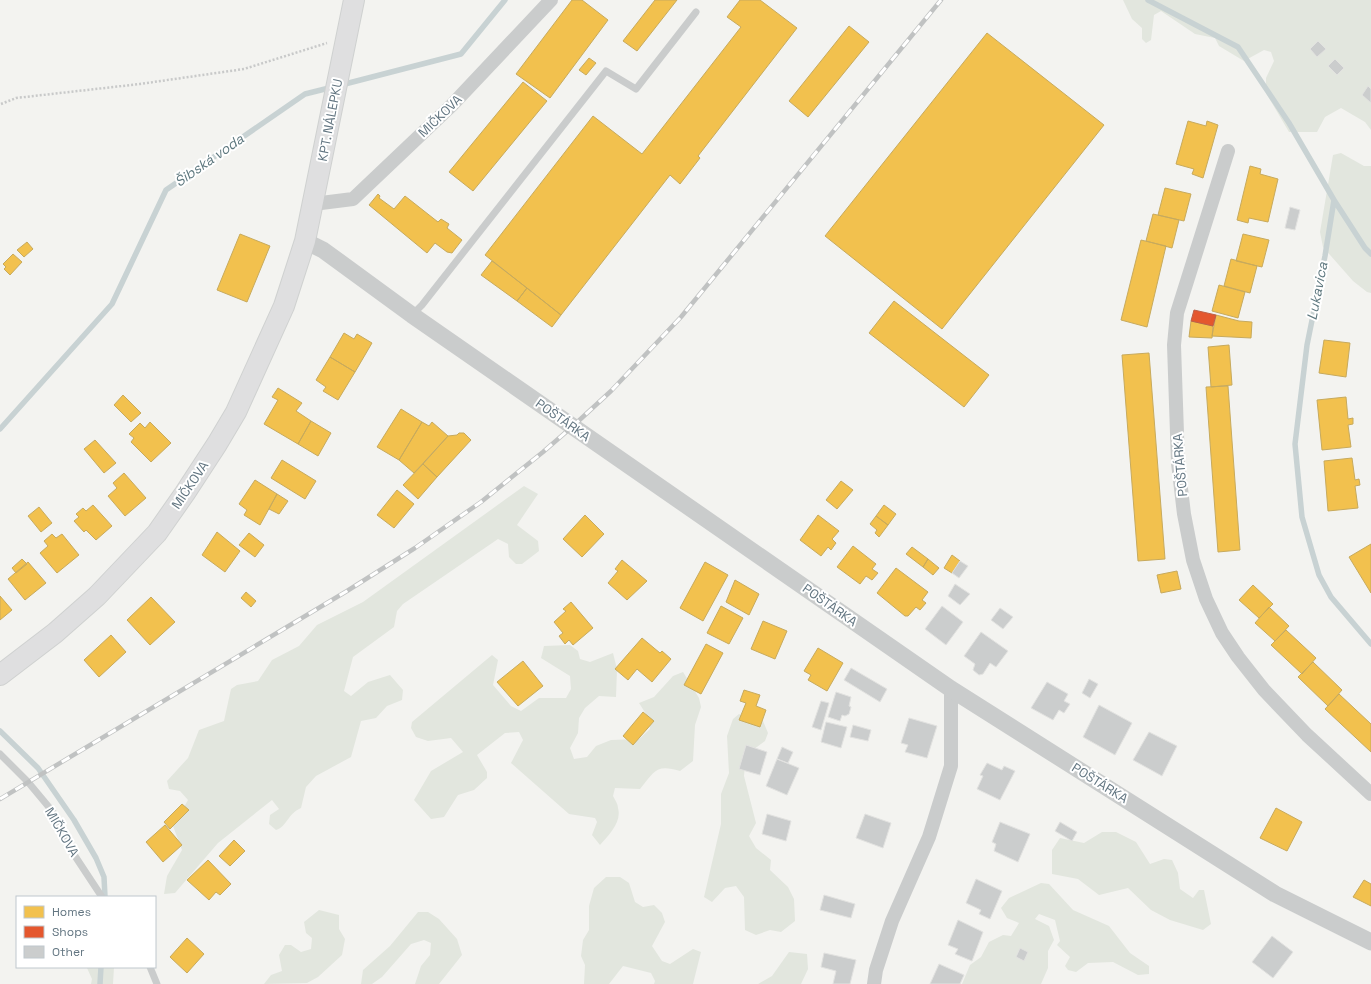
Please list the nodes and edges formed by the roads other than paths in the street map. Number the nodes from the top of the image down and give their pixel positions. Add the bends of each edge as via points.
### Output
1 (354, 0) edge
2 (551, 0) edge
3 (696, 12) dead end
4 (1228, 151) dead end
5 (313, 204) junction
6 (305, 241) junction
7 (412, 315) junction
8 (0, 674) edge
9 (951, 689) junction
10 (0, 754) edge
11 (1371, 794) edge
12 (101, 896) edge
13 (1371, 942) edge
14 (150, 968) edge
15 (157, 984) edge
16 (874, 984) edge

1 - 5 main road, KPT. NÁLEPKU
2 - 5 street, MIČKOVA via 452,105 353,199
3 - 7 lane via 636,89 606,71
4 - 11 street, POŠTÁRKA via 1177,313 1174,345 1178,463 1192,560 1222,634 1238,657 1264,690 1307,735
5 - 6 main road, KPT. NÁLEPKU
6 - 7 street, POŠTÁRKA via 323,250
6 - 8 main road, MIČKOVA via 284,306 243,398 217,444 177,505 157,533 97,596 55,634
7 - 9 street, POŠTÁRKA
9 - 13 street, POŠTÁRKA via 1275,894
9 - 16 street via 951,766 929,837 892,921
10 - 12 lane, MIČKOVA via 53,812 71,850
14 - 15 lane

